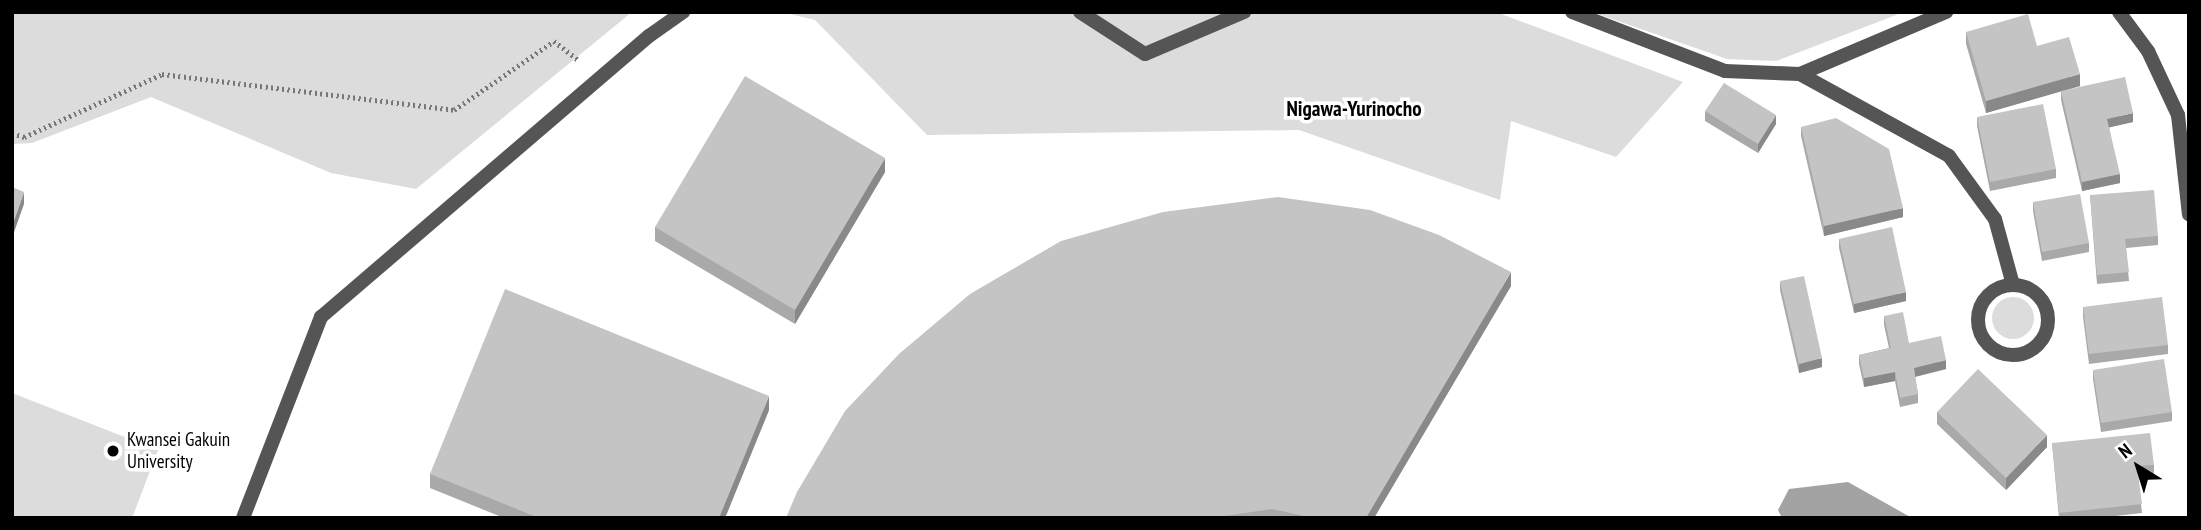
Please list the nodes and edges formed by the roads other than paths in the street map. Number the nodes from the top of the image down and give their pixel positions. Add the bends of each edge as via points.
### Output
1 (683, 12) edge
2 (1080, 12) edge
3 (1244, 12) edge
4 (1572, 12) edge
5 (1946, 12) edge
6 (2119, 12) edge
7 (1800, 74) junction
8 (2188, 187) edge
9 (2189, 214) edge
10 (2013, 285) junction
11 (243, 518) edge

1 - 11 lane via 649,36 321,317
2 - 3 lane via 1144,54
4 - 7 lane via 1725,71
5 - 7 lane
6 - 8 lane via 2148,51 2178,115
7 - 10 lane via 1949,156 1995,219
8 - 9 lane
10 - 10 lane via 2036,293 2049,318 2038,345 2011,355 1985,342 1978,314 1990,293

